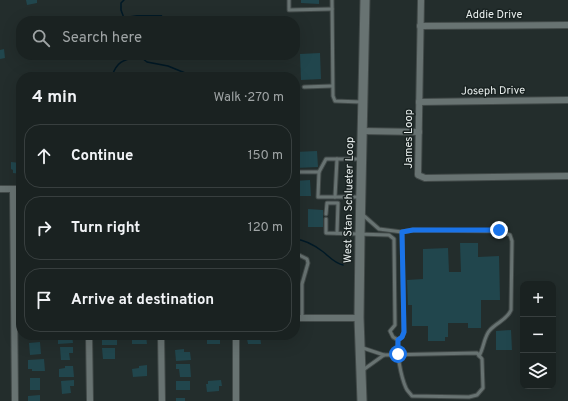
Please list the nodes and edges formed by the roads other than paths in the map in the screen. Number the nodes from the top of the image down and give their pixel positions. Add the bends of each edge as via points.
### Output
1 (289, 0) edge
2 (332, 0) edge
3 (364, 0) edge
4 (421, 0) edge
5 (332, 10) junction
6 (568, 25) edge
7 (420, 26) junction
8 (332, 86) junction
9 (304, 87) dead end
10 (568, 100) edge
11 (363, 102) junction
12 (419, 102) junction
13 (362, 132) junction
14 (419, 132) junction
15 (336, 159) junction
16 (361, 159) junction
17 (300, 172) edge
18 (319, 172) junction
19 (568, 176) edge
20 (0, 189) edge
21 (13, 189) joint
22 (361, 196) junction
23 (335, 197) junction
24 (360, 212) junction
25 (326, 214) dead end
26 (326, 219) dead end
27 (402, 232) junction
28 (338, 233) junction
29 (360, 234) junction
30 (300, 256) edge
31 (302, 318) joint
32 (359, 318) junction
33 (89, 340) edge
34 (161, 340) edge
35 (236, 340) edge
36 (398, 340) junction
37 (360, 346) junction
38 (398, 354) junction
39 (384, 355) junction
40 (479, 356) junction
41 (361, 371) junction
42 (15, 401) edge
43 (90, 401) edge
44 (162, 401) edge
45 (236, 401) edge
46 (362, 401) edge

1 - 5 lane via 289,10
2 - 5 lane
3 - 11 main road, West Stan Schlueter Loop
4 - 7 street, James Loop
5 - 8 lane
6 - 7 street, Addie Drive
7 - 12 street, James Loop
8 - 9 lane
8 - 11 lane via 335,101
10 - 12 street, Joseph Drive
11 - 13 main road, West Stan Schlueter Loop
12 - 14 street, James Loop
13 - 14 street
13 - 16 main road, West Stan Schlueter Loop
14 - 19 street, James Loop via 418,175 425,178
15 - 16 lane
15 - 18 lane via 326,160
15 - 23 lane
16 - 22 main road, West Stan Schlueter Loop
17 - 18 lane
18 - 23 lane via 318,197
20 - 21 street
21 - 42 street
22 - 23 lane
22 - 24 main road, West Stan Schlueter Loop
24 - 27 lane via 379,229
24 - 29 main road, West Stan Schlueter Loop
25 - 28 lane via 327,203 338,203
26 - 28 lane via 326,233
27 - 36 lane via 404,332
27 - 40 lane via 499,230 510,235 511,310 507,317 488,332
28 - 29 lane
29 - 32 main road, West Stan Schlueter Loop
29 - 36 lane via 389,235 394,239 395,325 390,332
30 - 31 lane via 307,260 308,264 302,284
31 - 32 street
32 - 37 main road, West Stan Schlueter Loop
33 - 43 street
34 - 44 street
35 - 45 street
36 - 38 lane
37 - 39 lane
37 - 41 main road, West Stan Schlueter Loop
38 - 39 lane
38 - 40 lane via 477,353
38 - 40 lane via 406,389 412,396 477,395 483,388 482,359
39 - 41 lane
41 - 46 main road, West Stan Schlueter Loop

